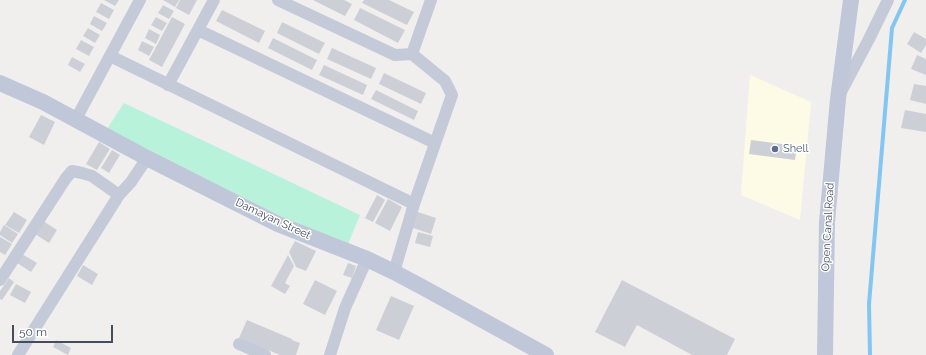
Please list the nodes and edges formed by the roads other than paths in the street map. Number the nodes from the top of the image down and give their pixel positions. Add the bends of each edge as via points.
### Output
1 (140, 0) edge
2 (214, 0) edge
3 (278, 0) edge
4 (431, 0) edge
5 (850, 0) edge
6 (888, 0) edge
7 (198, 30) junction
8 (412, 54) junction
9 (110, 56) junction
10 (0, 84) edge
11 (168, 85) junction
12 (838, 99) junction
13 (76, 119) junction
14 (435, 143) junction
15 (147, 158) junction
16 (119, 195) junction
17 (414, 204) junction
18 (367, 259) junction
19 (394, 272) junction
20 (0, 280) edge
21 (239, 344) dead end
22 (18, 355) edge
23 (264, 355) edge
24 (330, 355) edge
25 (546, 355) edge
26 (825, 355) edge

1 - 9 street
2 - 7 street
3 - 8 street via 394,55
4 - 8 street
5 - 12 street, Open Canal Road
6 - 12 street, Open Canal Road
7 - 11 street
7 - 14 street
8 - 14 street via 445,81 452,95
9 - 11 street
9 - 13 street
10 - 13 street, Damayan Street
11 - 17 street
12 - 26 street, Open Canal Road via 827,222
13 - 15 street, Damayan Street
14 - 17 street
15 - 16 street
15 - 18 street, Damayan Street via 278,224
16 - 20 street via 92,176 72,171
16 - 22 street
17 - 19 street
18 - 19 street, Damayan Street
18 - 24 street via 345,308
19 - 25 street, Damayan Street
21 - 23 street

